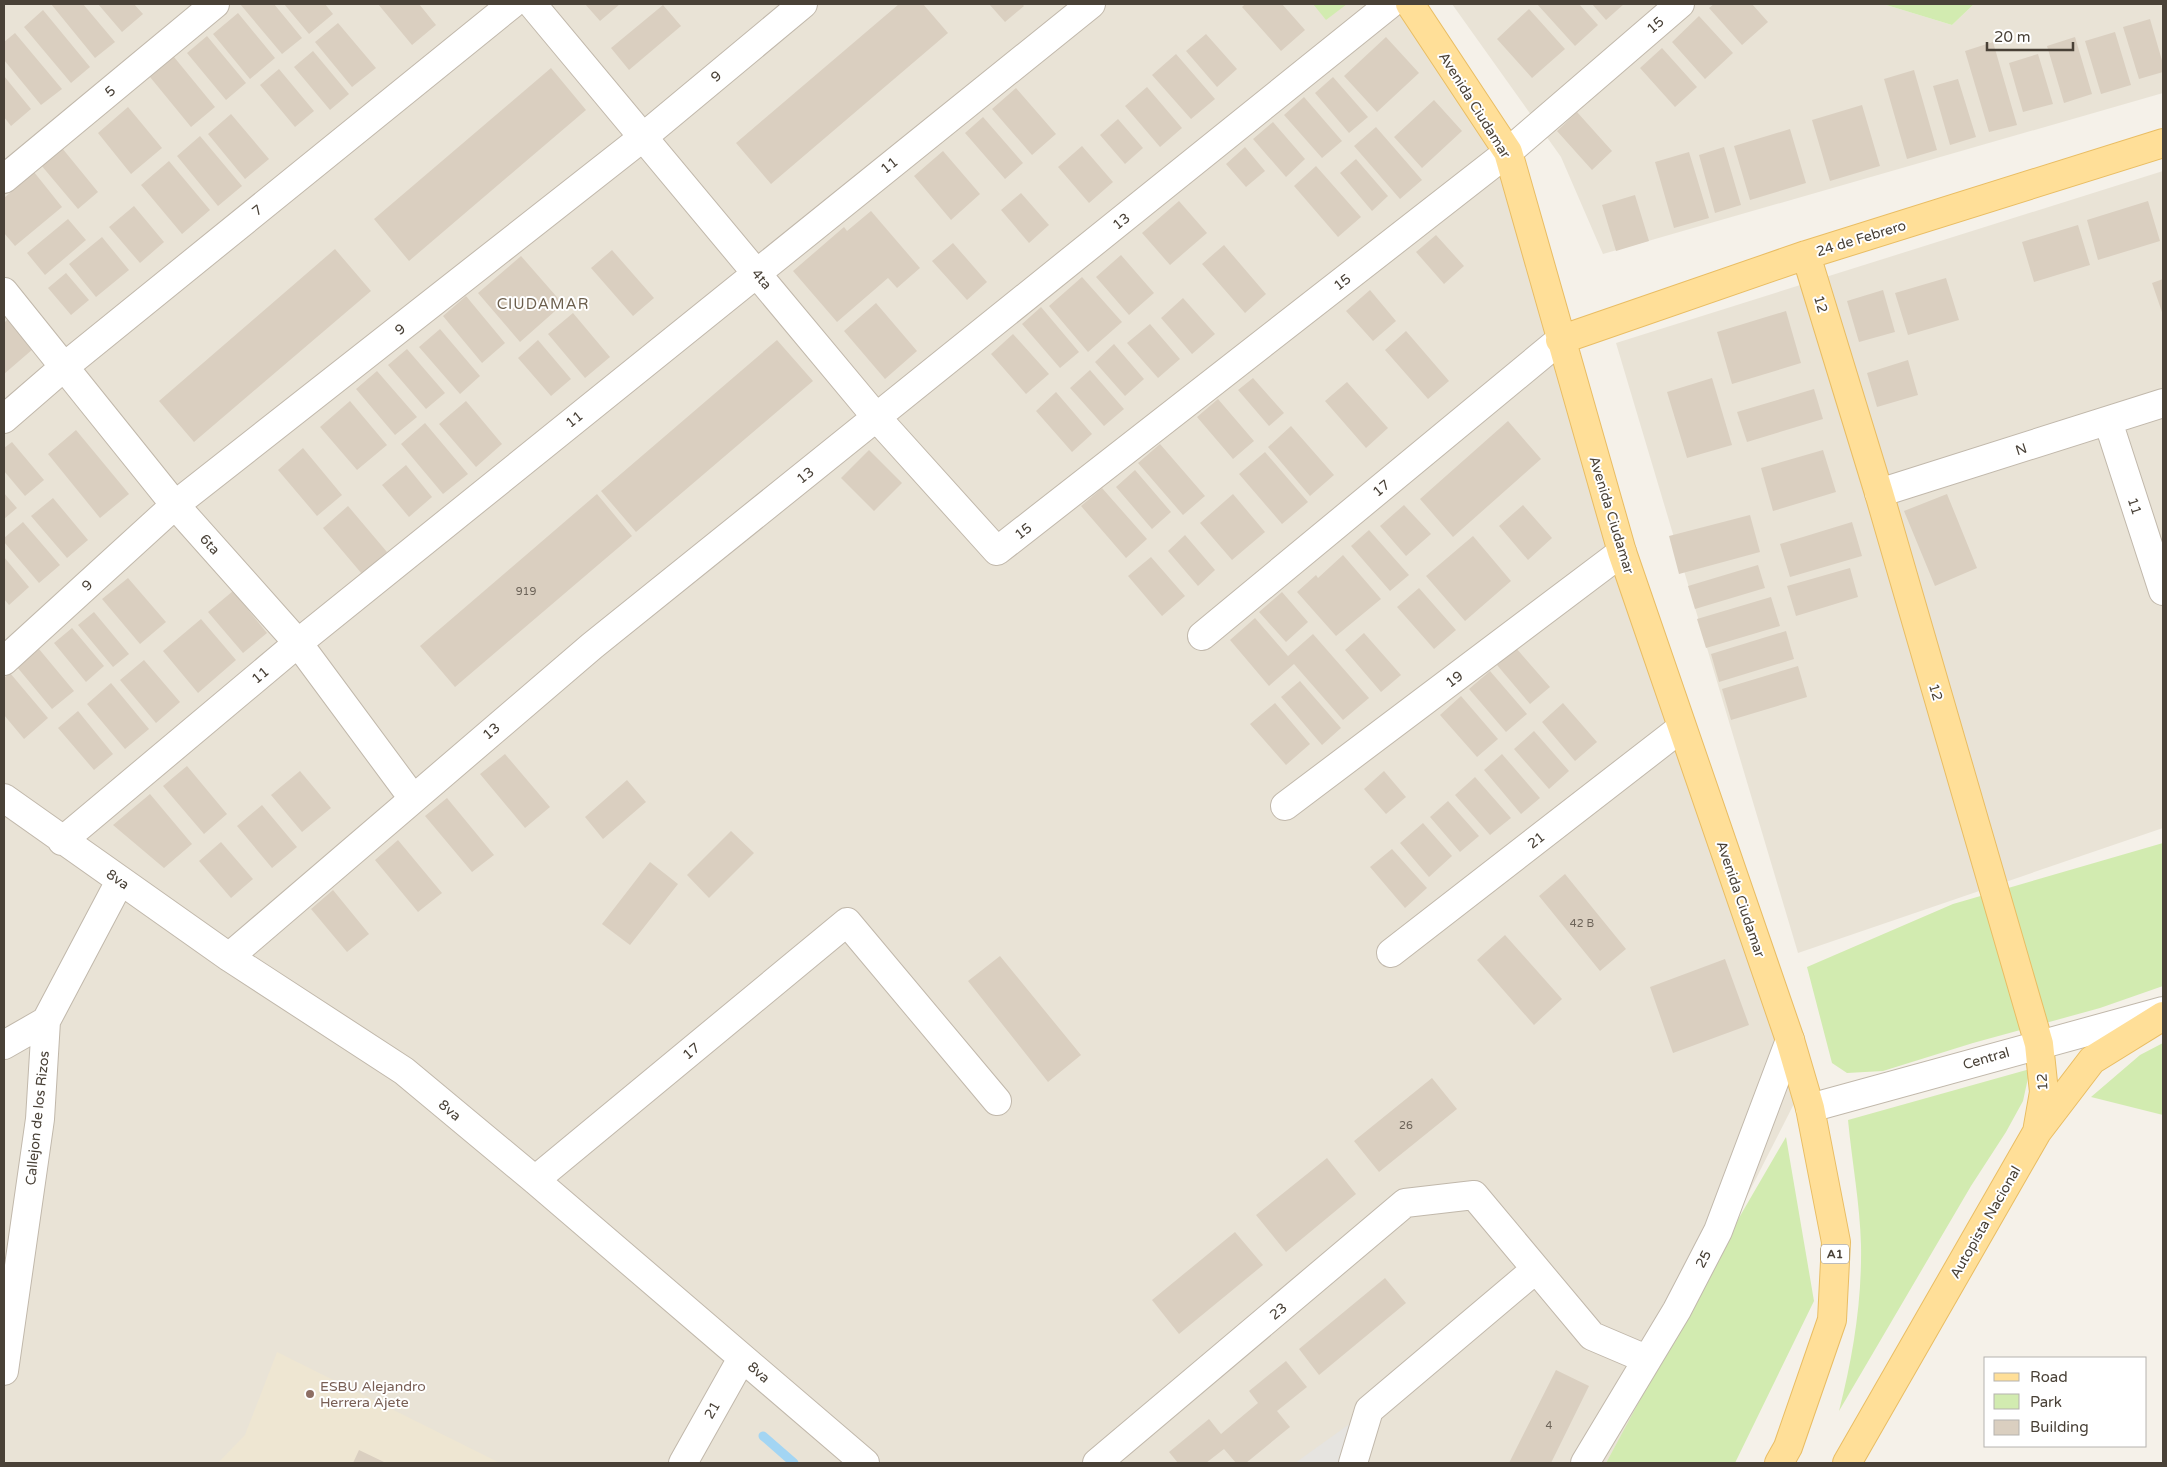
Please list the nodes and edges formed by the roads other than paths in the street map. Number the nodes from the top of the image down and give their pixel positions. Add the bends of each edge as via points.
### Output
1 (215, 4) edge
2 (512, 4) edge
3 (532, 4) edge
4 (803, 4) edge
5 (1091, 4) edge
6 (1390, 4) edge
7 (1410, 4) edge
8 (1680, 4) edge
9 (642, 138) junction
10 (2163, 143) edge
11 (1508, 152) junction
12 (4, 179) edge
13 (1806, 255) junction
14 (756, 272) junction
15 (4, 292) edge
16 (1560, 340) junction
17 (64, 367) junction
18 (2163, 404) edge
19 (877, 418) junction
20 (4, 419) edge
21 (2108, 421) junction
22 (1879, 494) junction
23 (175, 505) junction
24 (997, 551) joint
25 (1622, 552) junction
26 (2163, 591) edge
27 (1202, 636) dead end
28 (298, 643) junction
29 (4, 661) edge
30 (1681, 728) junction
31 (412, 797) junction
32 (4, 798) edge
33 (1285, 806) dead end
34 (62, 840) junction
35 (120, 881) junction
36 (1391, 952) dead end
37 (229, 957) junction
38 (2163, 1011) edge
39 (2163, 1016) edge
40 (46, 1021) junction
41 (1790, 1040) junction
42 (2039, 1044) junction
43 (4, 1046) edge
44 (997, 1101) dead end
45 (1810, 1108) junction
46 (2037, 1132) junction
47 (535, 1180) junction
48 (1536, 1269) junction
49 (742, 1358) junction
50 (1646, 1359) junction
51 (4, 1371) edge
52 (683, 1463) edge
53 (865, 1463) edge
54 (1097, 1463) edge
55 (1353, 1463) edge
56 (1585, 1463) edge
57 (1779, 1463) edge
58 (1847, 1463) edge

1 - 12 street, 5
2 - 17 street, 7
3 - 9 street, 4ta
4 - 9 street, 9
5 - 14 street, 11
6 - 19 street, 13
7 - 11 main road, Avenida Ciudamar
8 - 11 street, 15
9 - 14 street, 4ta
9 - 23 street, 9
10 - 13 main road, 24 de Febrero
11 - 16 main road, Avenida Ciudamar
11 - 24 street, 15
13 - 16 main road, 24 de Febrero
13 - 22 main road, 12
14 - 19 street, 4ta
14 - 28 street, 11
15 - 17 street, 6ta
16 - 25 main road, Avenida Ciudamar
16 - 27 street, 17
17 - 20 street, 7
17 - 23 street, 6ta
18 - 21 street, N
19 - 24 street, 4ta
19 - 31 street, 13 via 592,646
21 - 22 street, N
21 - 26 street, 11
22 - 42 main road, 12
23 - 28 street, 6ta
23 - 29 street, 9
25 - 30 main road, Avenida Ciudamar
25 - 33 street, 19
28 - 31 street, 6ta
28 - 34 street, 11
30 - 36 street, 21
30 - 41 main road, Avenida Ciudamar
31 - 37 street, 13
32 - 34 street, 8va
34 - 35 street, 8va
35 - 37 street, 8va
35 - 40 street, Callejon de los Rizos
37 - 47 street, 8va via 404,1071
38 - 42 street, Central
39 - 46 main road, Autopista Nacional via 2092,1060
40 - 43 street
40 - 51 street, Callejon de los Rizos via 40,1119
41 - 45 main road, A1
41 - 50 street, 25 via 1718,1231 1677,1310
42 - 45 street, Central
42 - 46 main road, 12 via 2044,1092
44 - 47 street, 17 via 847,922
45 - 57 main road, A1 via 1836,1242 1832,1320 1788,1447
46 - 58 main road, Autopista Nacional
47 - 49 street, 8va
48 - 50 street via 1592,1336
48 - 54 street, 23 via 1474,1196 1405,1203
48 - 55 street via 1369,1410
49 - 52 street, 21
49 - 53 street, 8va
50 - 56 street, 25

